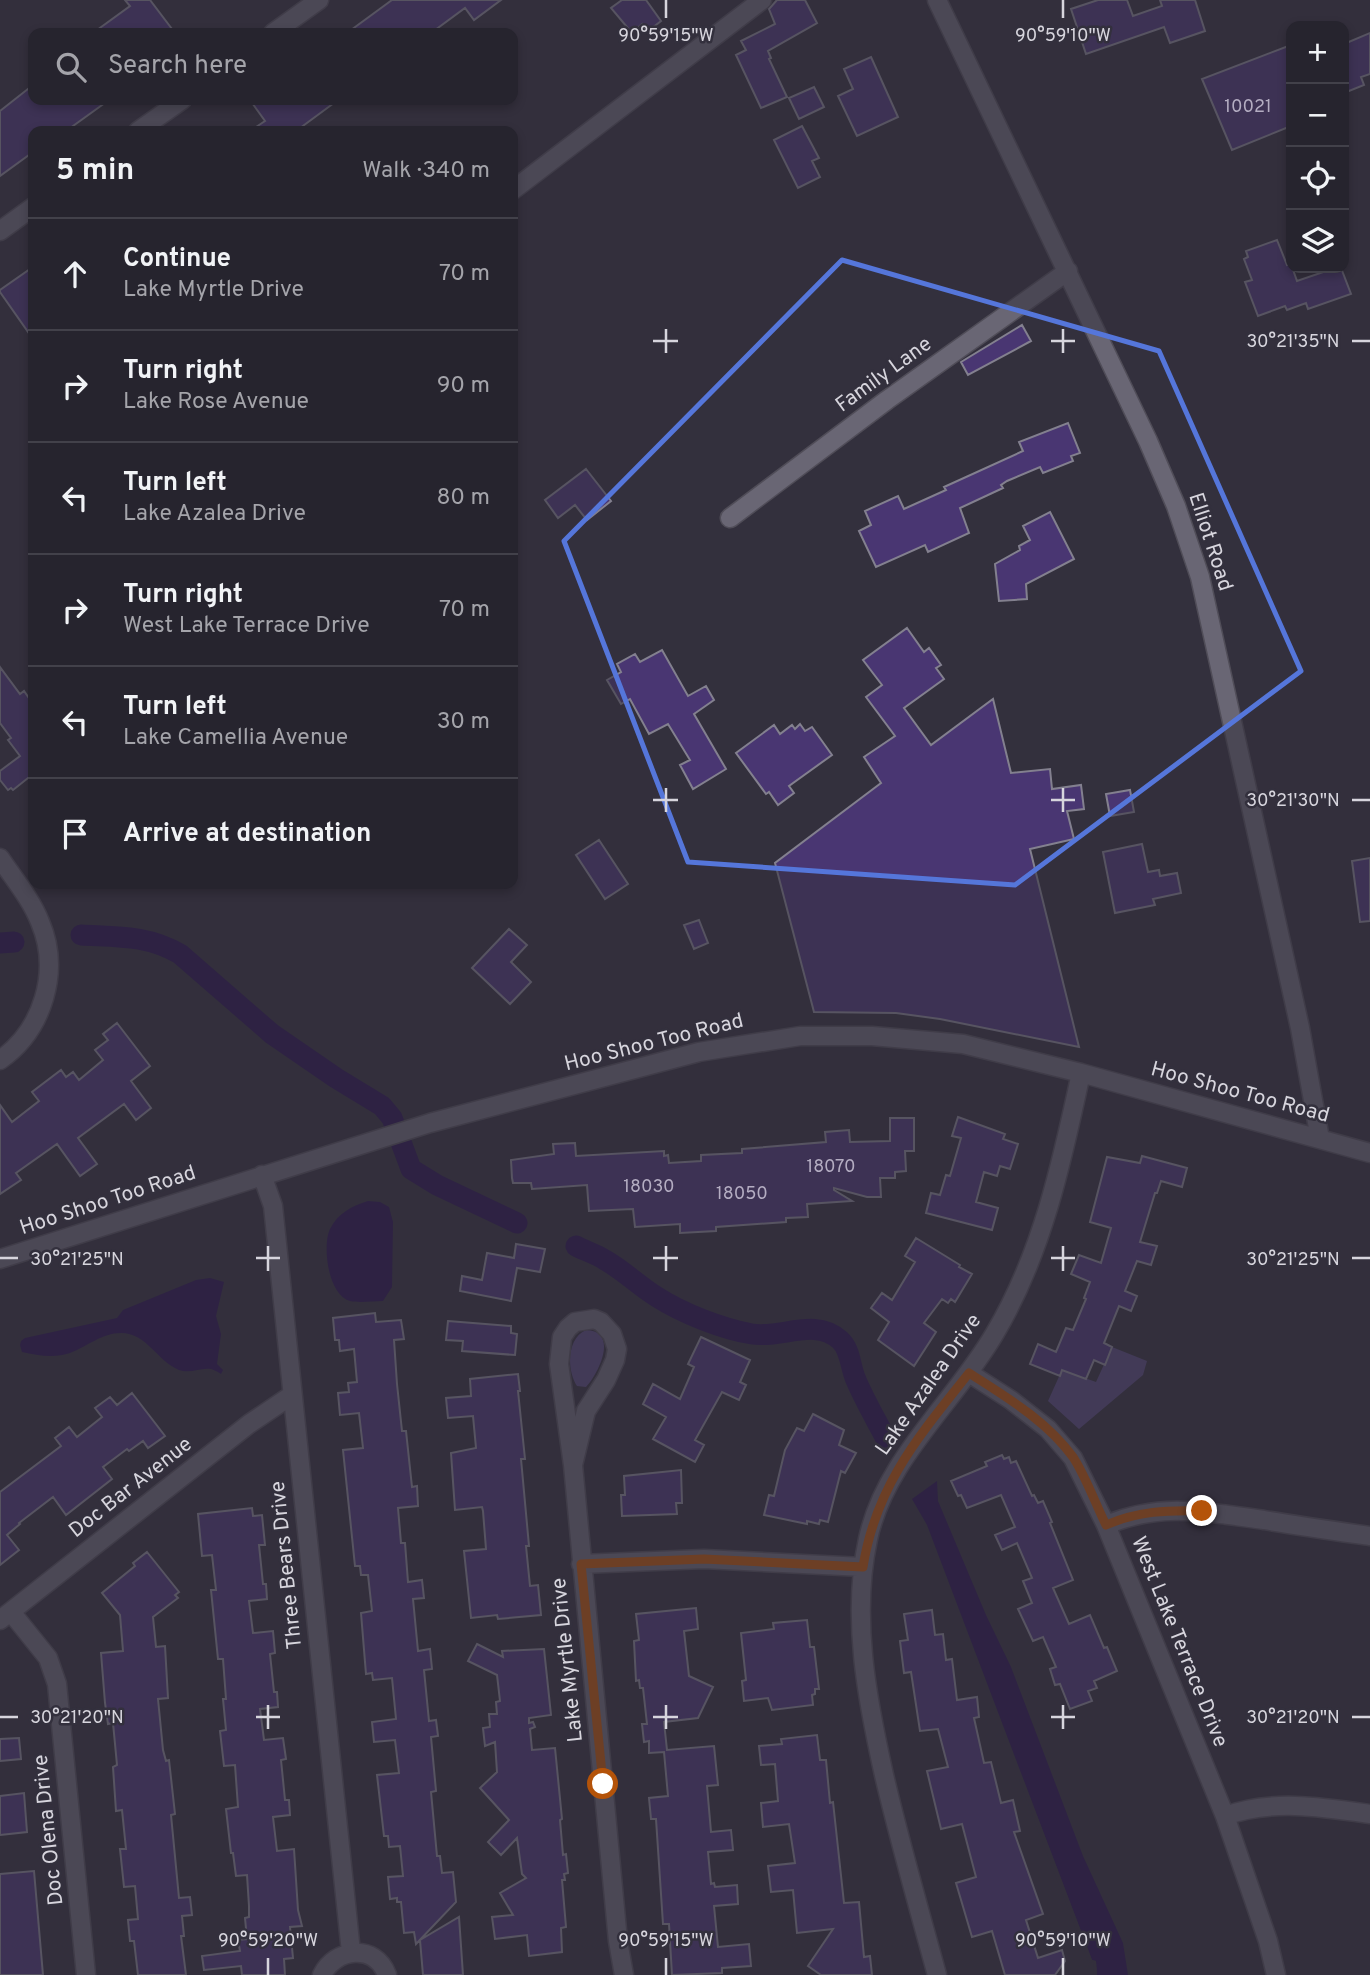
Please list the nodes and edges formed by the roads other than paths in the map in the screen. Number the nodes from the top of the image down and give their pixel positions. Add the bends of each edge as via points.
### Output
1 (319, 0) edge
2 (762, 0) edge
3 (937, 0) edge
4 (280, 28) edge
5 (175, 105) edge
6 (145, 126) edge
7 (518, 186) edge
8 (28, 211) edge
9 (0, 231) edge
10 (1068, 271) junction
11 (730, 518) dead end
12 (0, 858) edge
13 (0, 1060) edge
14 (1081, 1073) junction
15 (1320, 1139) junction
16 (1370, 1153) edge
17 (262, 1175) junction
18 (0, 1259) edge
19 (969, 1373) junction
20 (292, 1395) junction
21 (573, 1465) junction
22 (1106, 1525) junction
23 (1370, 1536) edge
24 (581, 1564) junction
25 (863, 1567) junction
26 (5, 1616) edge
27 (1370, 1814) edge
28 (1225, 1816) junction
29 (351, 1952) junction
30 (86, 1975) edge
31 (322, 1975) edge
32 (387, 1975) edge
33 (624, 1975) edge
34 (937, 1975) edge
35 (1276, 1975) edge

1 - 4 street
2 - 7 street
3 - 10 street, Elliot Road
5 - 6 street
8 - 9 street
10 - 11 street, Family Lane
10 - 15 street, Elliot Road via 1148,441 1200,577 1289,974
12 - 13 street via 41,922 48,951 47,990 39,1013 13,1051
14 - 15 street, Hoo Shoo Too Road
14 - 17 street, Hoo Shoo Too Road via 963,1044 872,1036 800,1036 699,1052 411,1129
14 - 19 street, Lake Azalea Drive via 1040,1233 1018,1290
15 - 16 street, Hoo Shoo Too Road
17 - 18 street, Hoo Shoo Too Road
17 - 20 street, Three Bears Drive via 272,1202
19 - 22 street, West Lake Terrace Drive via 1048,1429 1073,1458
19 - 25 street, Lake Azalea Drive via 890,1483 873,1520
20 - 26 street, Doc Bar Avenue
20 - 29 street, Three Bears Drive
21 - 21 street, Lake Myrtle Drive via 559,1350 568,1328 594,1319 612,1334 617,1349 606,1380 586,1410
21 - 24 street, Lake Myrtle Drive
22 - 23 street via 1130,1515 1190,1511
22 - 28 street, West Lake Terrace Drive
24 - 25 street via 704,1559
24 - 33 street, Lake Myrtle Drive
25 - 34 street, Lake Azalea Drive via 861,1620 867,1695 903,1855
26 - 30 street, Doc Olena Drive via 48,1658 57,1684
27 - 28 street via 1318,1806 1248,1808
28 - 35 street, West Lake Terrace Drive
29 - 31 street via 337,1957
29 - 32 street via 377,1960

